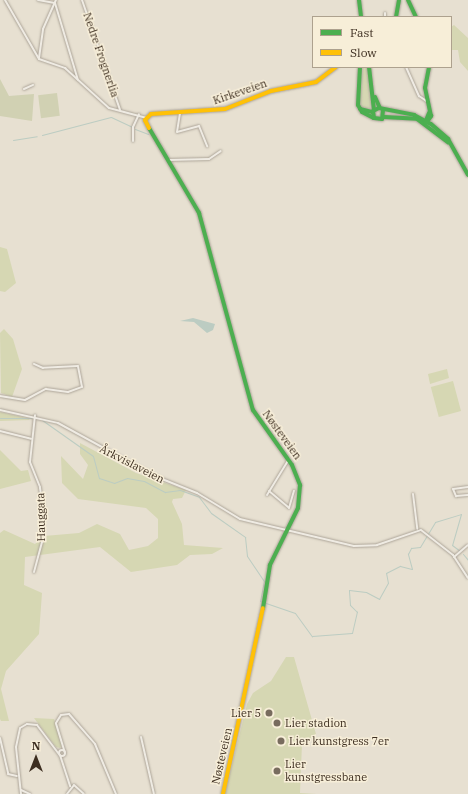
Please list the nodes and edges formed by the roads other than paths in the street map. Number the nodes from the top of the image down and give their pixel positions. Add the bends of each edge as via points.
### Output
1 (4, 0) edge
2 (38, 0) edge
3 (82, 0) edge
4 (358, 0) edge
5 (399, 0) edge
6 (408, 0) edge
7 (55, 2) edge
8 (361, 16) edge
9 (396, 16) edge
10 (416, 16) edge
11 (39, 59) junction
12 (335, 68) edge
13 (360, 68) edge
14 (369, 68) edge
15 (406, 68) edge
16 (429, 68) edge
17 (78, 81) junction
18 (33, 85) dead end
19 (24, 89) dead end
20 (374, 95) junction
21 (428, 102) junction
22 (360, 109) junction
23 (382, 109) junction
24 (120, 110) junction
25 (373, 111) junction
26 (180, 113) junction
27 (139, 114) junction
28 (374, 118) junction
29 (384, 118) junction
30 (145, 119) junction
31 (427, 122) junction
32 (133, 141) dead end
33 (207, 146) dead end
34 (221, 151) dead end
35 (168, 160) junction
36 (468, 175) edge
37 (34, 364) dead end
38 (0, 396) edge
39 (0, 410) edge
40 (35, 417) junction
41 (0, 431) edge
42 (31, 439) junction
43 (289, 459) junction
44 (468, 487) edge
45 (269, 490) junction
46 (294, 491) dead end
47 (413, 494) dead end
48 (267, 495) dead end
49 (468, 495) edge
50 (417, 529) junction
51 (286, 530) junction
52 (468, 544) edge
53 (454, 556) junction
54 (34, 572) dead end
55 (468, 578) edge
56 (141, 737) dead end
57 (0, 738) edge
58 (65, 745) junction
59 (54, 748) junction
60 (61, 750) junction
61 (64, 754) junction
62 (59, 755) junction
63 (62, 760) junction
64 (17, 776) junction
65 (70, 786) junction
66 (20, 790) junction
67 (21, 794) edge
68 (30, 794) edge
69 (67, 794) edge
70 (84, 794) edge
71 (116, 794) edge
72 (154, 794) edge
73 (222, 794) edge

1 - 11 street
2 - 7 street
3 - 24 street, Nedre Frognerlia
4 - 8 main road
5 - 9 main road
6 - 10 main road
7 - 11 street via 43,28
7 - 17 street
11 - 17 street via 63,66
12 - 26 main road, Kirkeveien via 316,82 265,93 225,109
13 - 22 main road
14 - 20 main road
15 - 21 street via 417,93
16 - 21 main road via 426,88
17 - 24 street via 105,106
18 - 19 street
20 - 23 main road
20 - 25 main road
21 - 31 main road via 430,111
22 - 25 main road
22 - 28 main road
23 - 25 main road
23 - 29 main road
23 - 31 main road
24 - 27 street
25 - 28 main road
26 - 30 main road, Kirkeveien
26 - 33 street via 177,132 199,126
27 - 30 street
27 - 32 street via 133,127
28 - 29 main road
29 - 31 main road via 404,116
30 - 35 main road, Nøsteveien
31 - 36 main road via 451,145
34 - 35 street via 209,159
35 - 43 main road, Nøsteveien via 199,213 250,402
37 - 38 street via 46,368 78,366 82,387 68,392 46,389 25,400
39 - 40 street, Årkvislaveien
40 - 42 street, Hauggata
40 - 51 street, Årkvislaveien via 58,423 157,477 197,493 235,518
41 - 42 street
42 - 54 street, Hauggata via 30,465 40,487 43,507 42,542
43 - 45 street
43 - 51 main road, Nøsteveien via 299,478 300,493 296,513
44 - 49 street via 453,489 456,496
45 - 46 street via 289,508
45 - 48 street
47 - 50 street
50 - 51 street, Årkvislaveien via 380,544 360,546
50 - 53 street via 426,533
51 - 73 main road, Nøsteveien via 272,559
52 - 53 street
53 - 55 street
56 - 72 street
57 - 64 street via 8,774
58 - 60 street
58 - 61 street
58 - 71 street via 56,723 61,715 69,714 94,744
59 - 60 street
59 - 62 street
59 - 64 street via 37,726 22,726 16,737
60 - 61 street
60 - 62 street
61 - 62 street
61 - 63 street
62 - 63 street
63 - 65 street via 64,775
64 - 66 street
65 - 69 street
65 - 70 street via 79,787
66 - 67 street
66 - 68 street

